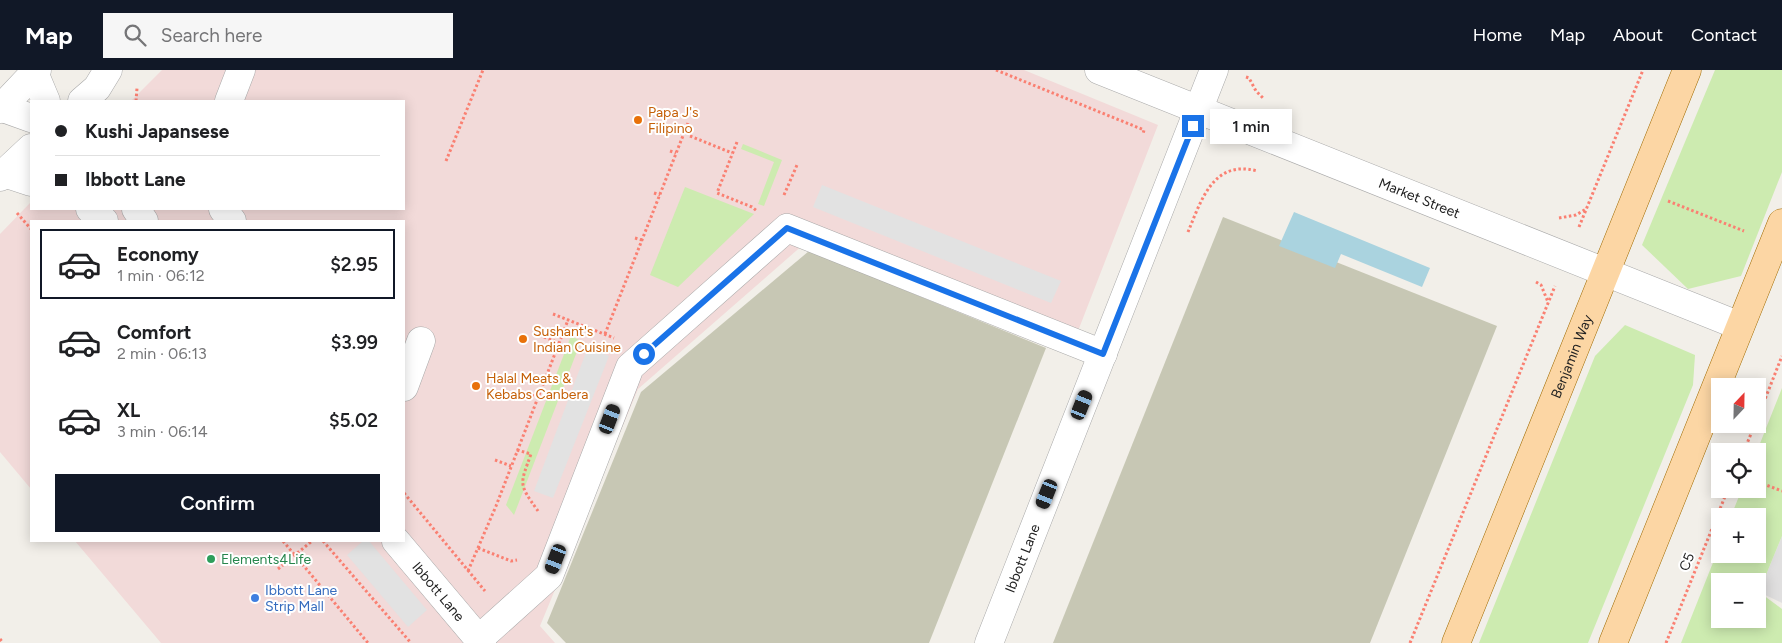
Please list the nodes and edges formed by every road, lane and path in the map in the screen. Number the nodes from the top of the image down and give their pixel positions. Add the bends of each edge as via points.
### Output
1 (241, 70) edge
2 (483, 70) edge
3 (996, 70) edge
4 (1099, 70) edge
5 (1214, 70) edge
6 (1643, 70) edge
7 (1687, 70) edge
8 (35, 71) edge
9 (46, 100) edge
10 (228, 100) edge
11 (0, 108) edge
12 (1200, 110) junction
13 (30, 118) edge
14 (688, 123) dead end
15 (1143, 134) dead end
16 (690, 136) dead end
17 (737, 142) dead end
18 (30, 149) edge
19 (732, 153) junction
20 (446, 161) dead end
21 (797, 165) dead end
22 (1262, 173) dead end
23 (1600, 174) junction
24 (2, 175) edge
25 (30, 182) edge
26 (1208, 187) dead end
27 (1639, 189) junction
28 (654, 193) dead end
29 (785, 193) dead end
30 (660, 195) junction
31 (14, 209) dead end
32 (91, 210) edge
33 (764, 216) dead end
34 (103, 220) edge
35 (30, 228) edge
36 (1778, 233) edge
37 (636, 238) dead end
38 (642, 240) junction
39 (1566, 256) junction
40 (1606, 272) junction
41 (1534, 280) dead end
42 (618, 282) dead end
43 (624, 285) junction
44 (1548, 302) junction
45 (553, 314) dead end
46 (568, 320) junction
47 (1740, 326) junction
48 (544, 337) dead end
49 (421, 341) dead end
50 (559, 343) junction
51 (1103, 354) junction
52 (1782, 356) edge
53 (405, 383) edge
54 (522, 392) dead end
55 (538, 397) junction
56 (1766, 397) edge
57 (517, 450) junction
58 (495, 460) dead end
59 (511, 466) junction
60 (1766, 485) edge
61 (1782, 490) edge
62 (405, 494) edge
63 (1724, 498) edge
64 (539, 512) dead end
65 (284, 542) edge
66 (290, 542) edge
67 (311, 542) edge
68 (324, 542) edge
69 (397, 542) edge
70 (286, 546) junction
71 (478, 548) junction
72 (522, 560) dead end
73 (278, 569) dead end
74 (468, 571) junction
75 (505, 616) junction
76 (0, 639) edge
77 (480, 641) edge
78 (3, 643) edge
79 (368, 643) edge
80 (411, 643) edge
81 (988, 643) edge
82 (1410, 643) edge
83 (1456, 643) edge
84 (1613, 643) edge
85 (1666, 643) edge

1 - 10 street
2 - 20 path
3 - 15 path via 1144,130
4 - 12 street, Market Street
5 - 12 street, Ibbott Lane
6 - 23 path
7 - 27 main road, Benjamin Way
8 - 9 street
8 - 11 street
11 - 13 street
12 - 39 street, Market Street
12 - 51 street, Ibbott Lane
14 - 30 path
16 - 19 path
17 - 19 path
18 - 24 street
19 - 33 path via 716,193 752,207
21 - 29 path
22 - 26 path via 1241,168 1227,172
23 - 27 path
23 - 39 path
24 - 25 street
27 - 36 path
27 - 40 main road, Benjamin Way
28 - 30 path
30 - 38 path
31 - 35 path
32 - 34 street
36 - 47 main road
37 - 38 path
38 - 43 path
39 - 40 street, Market Street
39 - 44 path
40 - 47 street, Market Street
40 - 83 main road, Benjamin Way
41 - 44 path via 1541,285
42 - 43 path
43 - 46 path via 605,334
44 - 82 path
45 - 46 path
46 - 50 path
47 - 84 main road
48 - 50 path
49 - 53 street
50 - 55 path
51 - 75 street via 787,228 630,367 549,576
51 - 81 street, Ibbott Lane
52 - 56 path
54 - 55 path
55 - 57 path
57 - 59 path
57 - 64 path via 531,454 522,487
58 - 59 path
59 - 71 path
60 - 61 path
62 - 74 path
63 - 85 path, C5
65 - 70 path
66 - 70 path
67 - 73 path
68 - 80 path
69 - 77 street, Ibbott Lane
70 - 79 path
71 - 72 path via 511,561
71 - 74 path
74 - 75 path
75 - 77 street
76 - 78 path

